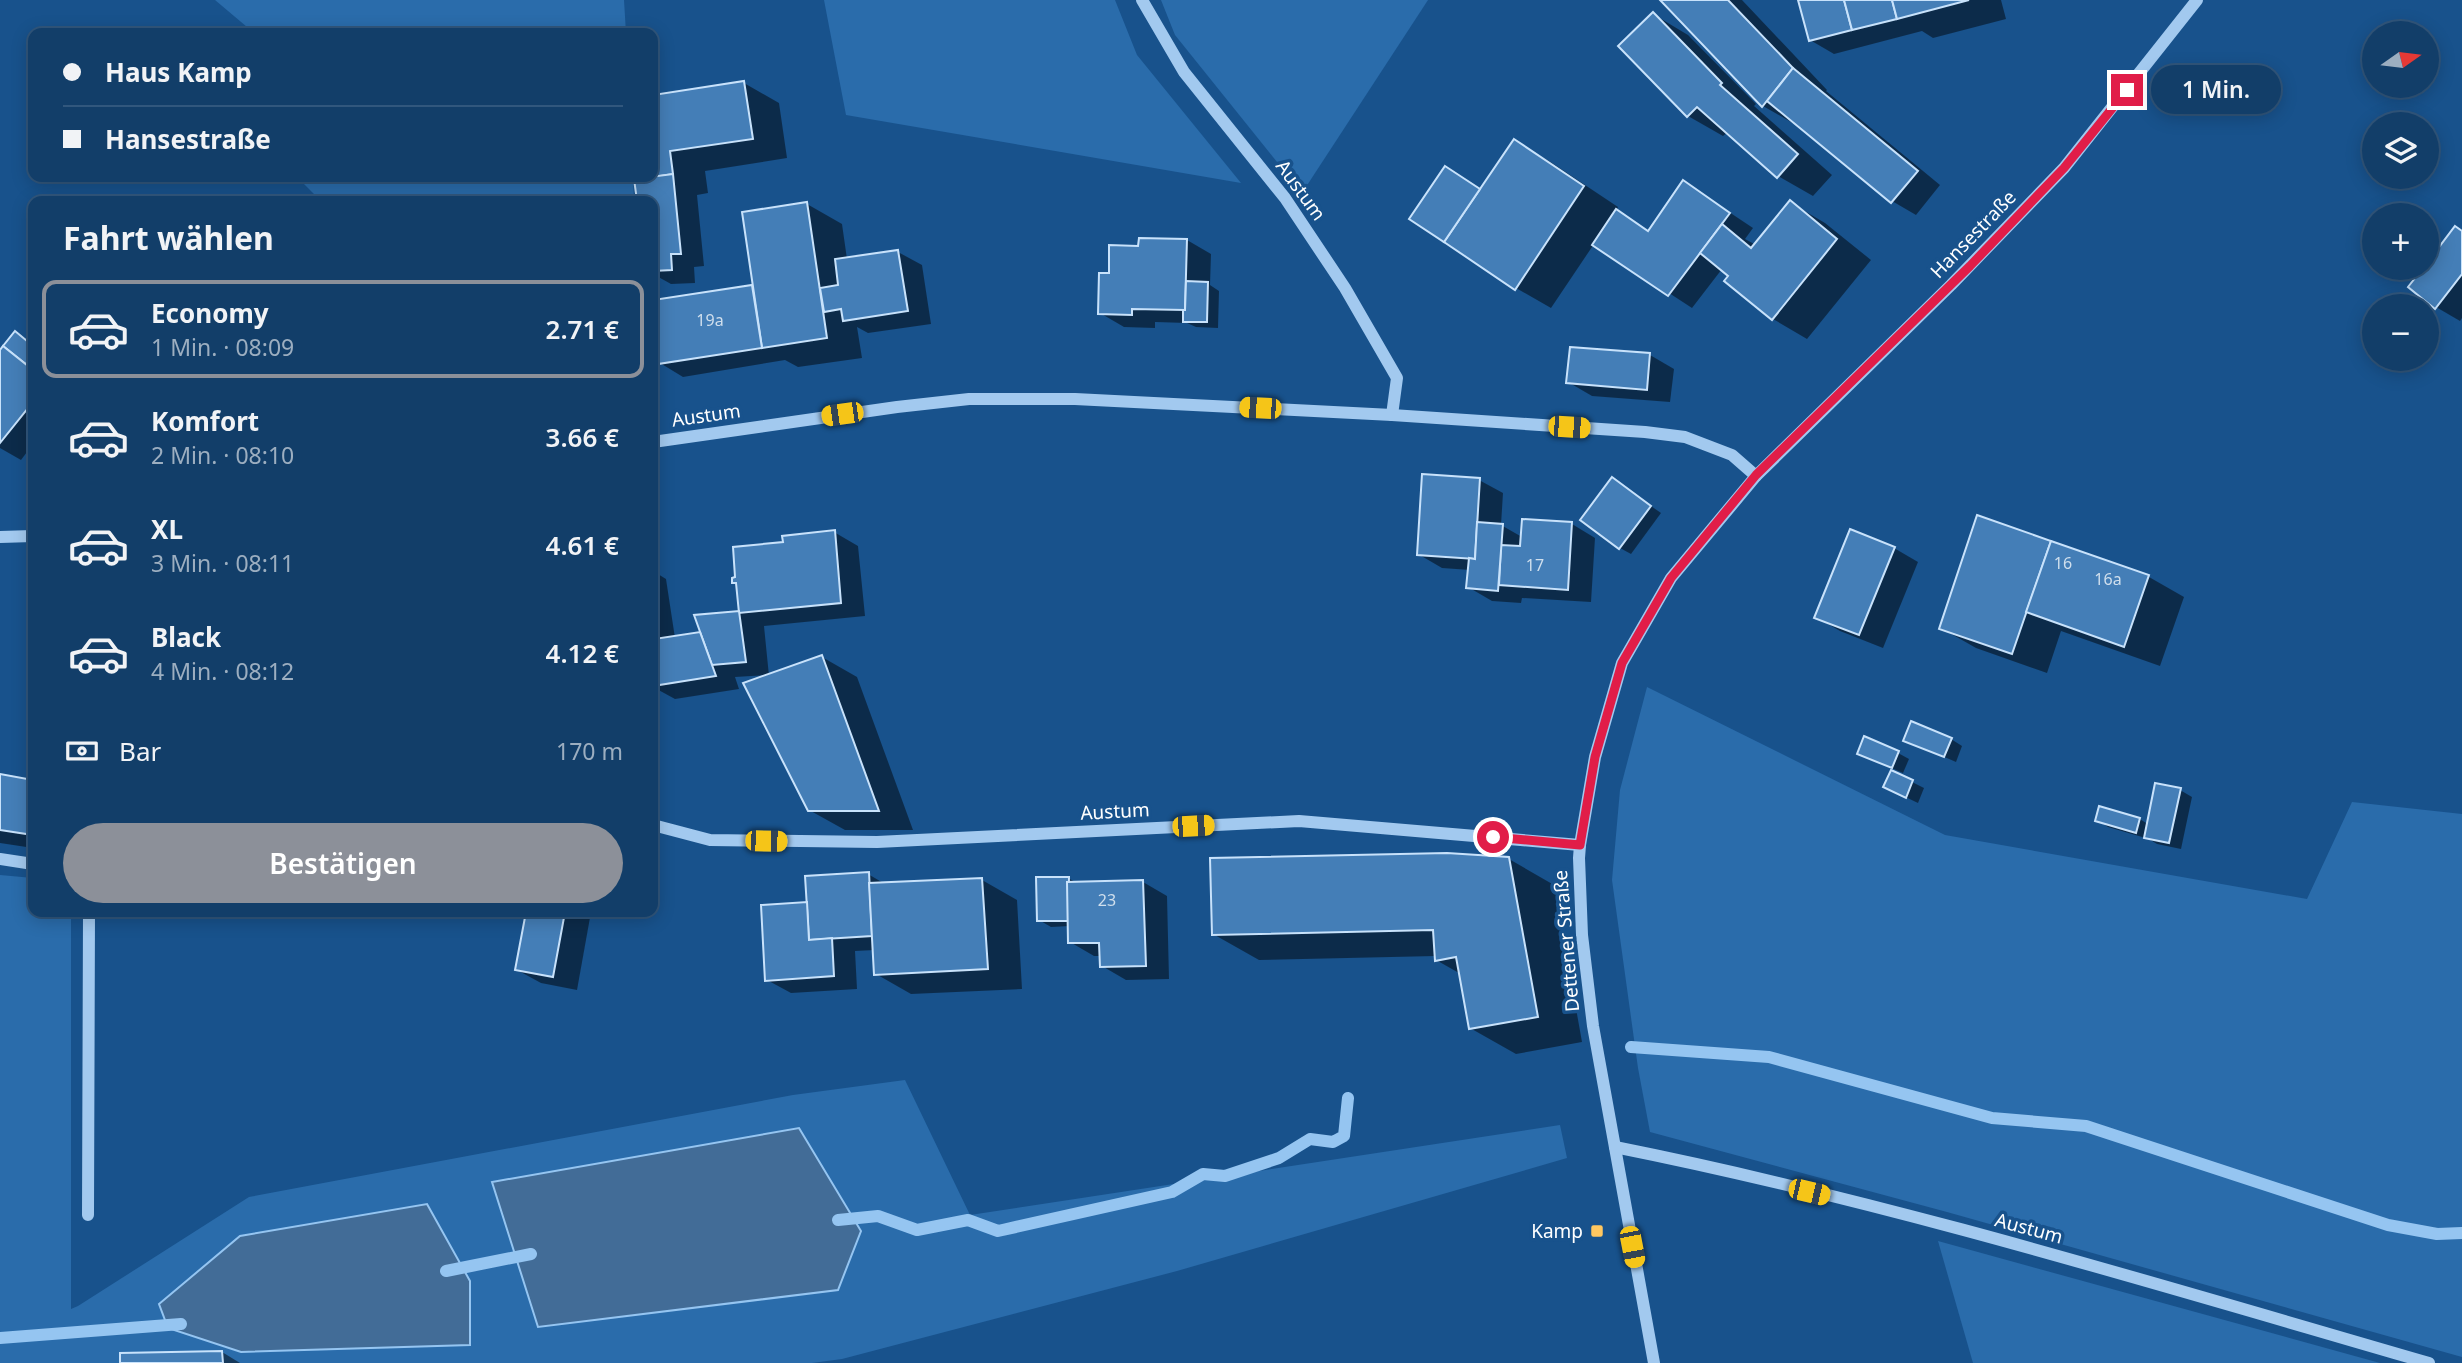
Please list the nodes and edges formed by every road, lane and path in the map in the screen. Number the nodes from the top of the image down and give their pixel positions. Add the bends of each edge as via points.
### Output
1 (1142, 0) edge
2 (2197, 0) edge
3 (1392, 415) junction
4 (658, 441) edge
5 (1756, 475) junction
6 (0, 537) edge
7 (28, 540) edge
8 (658, 826) edge
9 (1580, 845) junction
10 (0, 859) edge
11 (28, 863) edge
12 (89, 917) edge
13 (1615, 1147) junction
14 (88, 1215) dead end
15 (1654, 1363) edge
16 (2429, 1363) edge

1 - 3 street, Austum via 1184,72 1285,198 1345,288 1397,378
2 - 5 street, Hansestraße via 2064,168
3 - 4 street, Austum via 1075,399 969,400
3 - 5 street, Austum via 1685,437 1732,455
5 - 9 street, Dettener Straße via 1671,578 1622,663 1595,757
6 - 7 street
8 - 9 street, Austum via 710,840 877,842 1298,821
9 - 13 street, Dettener Straße via 1582,935
10 - 11 street
12 - 14 street
13 - 15 street, Dettener Straße
13 - 16 street, Austum via 2074,1260

